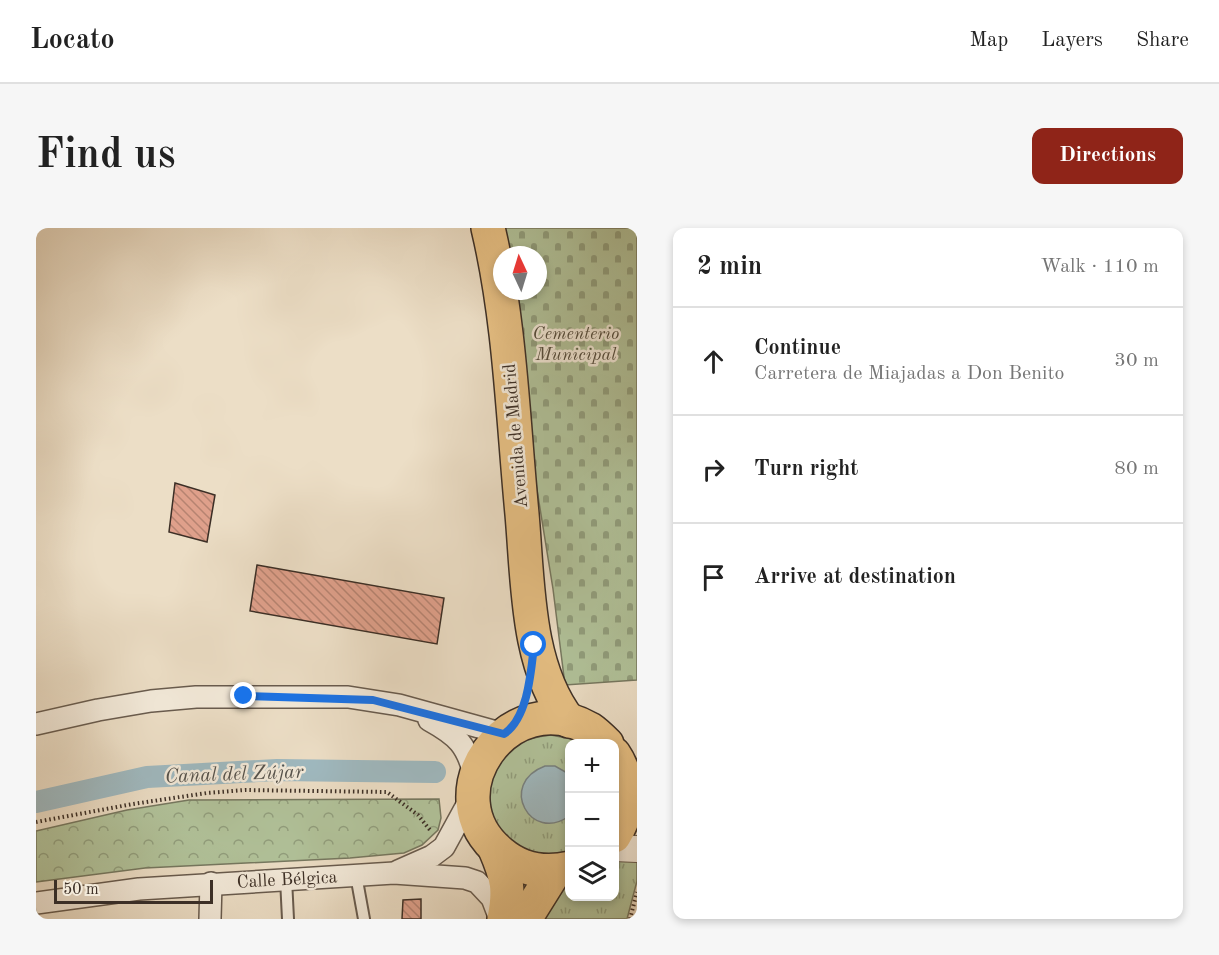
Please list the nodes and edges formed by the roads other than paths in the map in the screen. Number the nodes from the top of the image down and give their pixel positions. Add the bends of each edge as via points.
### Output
1 (488, 228) edge
2 (534, 645) junction
3 (399, 705) junction
4 (569, 721) junction
5 (36, 724) edge
6 (508, 731) junction
7 (601, 739) edge
8 (626, 777) edge
9 (474, 786) junction
10 (619, 827) edge
11 (619, 848) edge
12 (495, 849) junction
13 (637, 849) edge
14 (562, 870) edge
15 (394, 873) junction
16 (356, 875) junction
17 (286, 879) junction
18 (211, 883) junction
19 (41, 908) edge
20 (210, 919) edge
21 (288, 919) edge
22 (364, 919) edge
23 (502, 919) edge
24 (525, 919) edge

1 - 2 main road, Avenida de Madrid via 504,322
2 - 4 main road via 558,706
2 - 6 main road via 528,691
3 - 5 street via 348,698 196,697 98,710
3 - 6 street
3 - 9 street via 461,743 470,755
4 - 6 main road via 531,720
4 - 7 main road via 590,729
6 - 9 main road via 486,753
8 - 10 main road via 627,801
9 - 12 main road via 476,814
9 - 15 street via 444,847
11 - 13 street
12 - 14 main road via 523,867
12 - 23 main road via 506,874 508,899
14 - 24 main road
15 - 16 street, Calle Bélgica
15 - 23 street via 477,882 492,898
16 - 17 street, Calle Bélgica
16 - 22 lane
17 - 18 street, Calle Bélgica
17 - 21 lane
18 - 19 street, Calle Bélgica via 140,889
18 - 20 street

